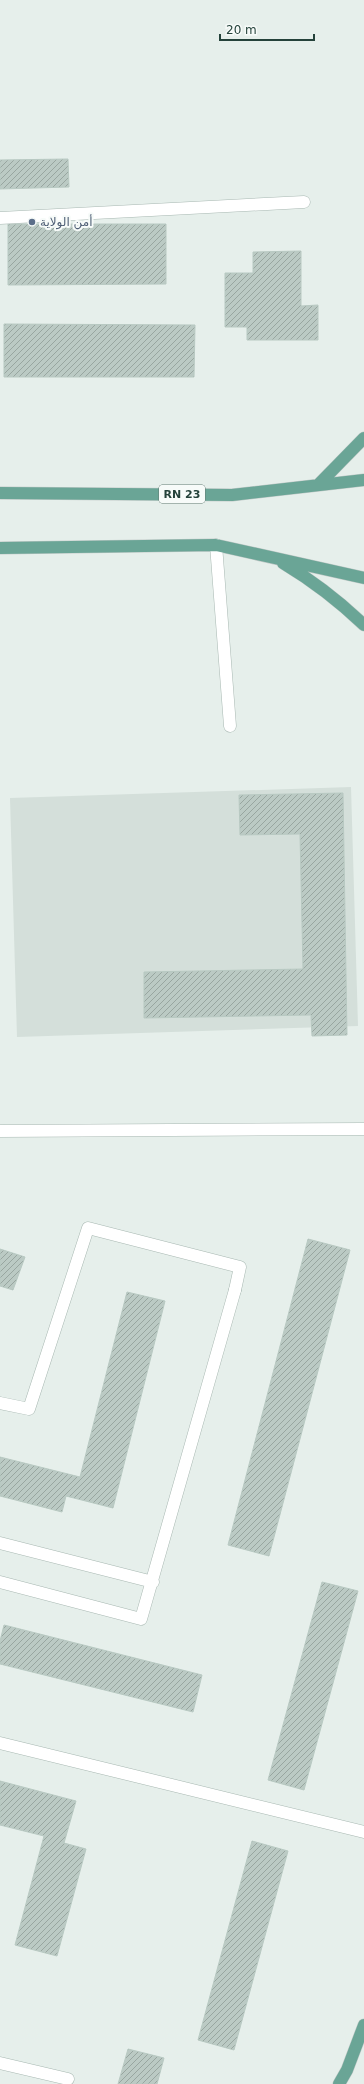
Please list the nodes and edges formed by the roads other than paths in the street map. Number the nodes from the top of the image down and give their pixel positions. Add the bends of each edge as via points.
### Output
1 (304, 202) dead end
2 (0, 218) edge
3 (364, 438) edge
4 (364, 480) edge
5 (319, 484) junction
6 (0, 493) edge
7 (216, 545) junction
8 (0, 548) edge
9 (273, 557) junction
10 (364, 578) edge
11 (364, 625) edge
12 (230, 726) dead end
13 (364, 1129) edge
14 (0, 1131) edge
15 (0, 1403) edge
16 (0, 1543) edge
17 (0, 1582) edge
18 (153, 1582) junction
19 (0, 1743) edge
20 (364, 1832) edge
21 (364, 2025) edge
22 (0, 2063) edge
23 (68, 2079) dead end
24 (340, 2084) edge

1 - 2 street
3 - 5 main road
4 - 5 main road, RN 23
5 - 6 main road, RN 23 via 232,495
7 - 8 main road
7 - 9 main road
7 - 12 street
9 - 10 main road
9 - 11 main road via 310,579 344,605
13 - 14 street
15 - 18 street via 29,1409 88,1228 240,1267
16 - 18 street
17 - 18 street via 141,1619
19 - 20 street
21 - 24 main road
22 - 23 street

